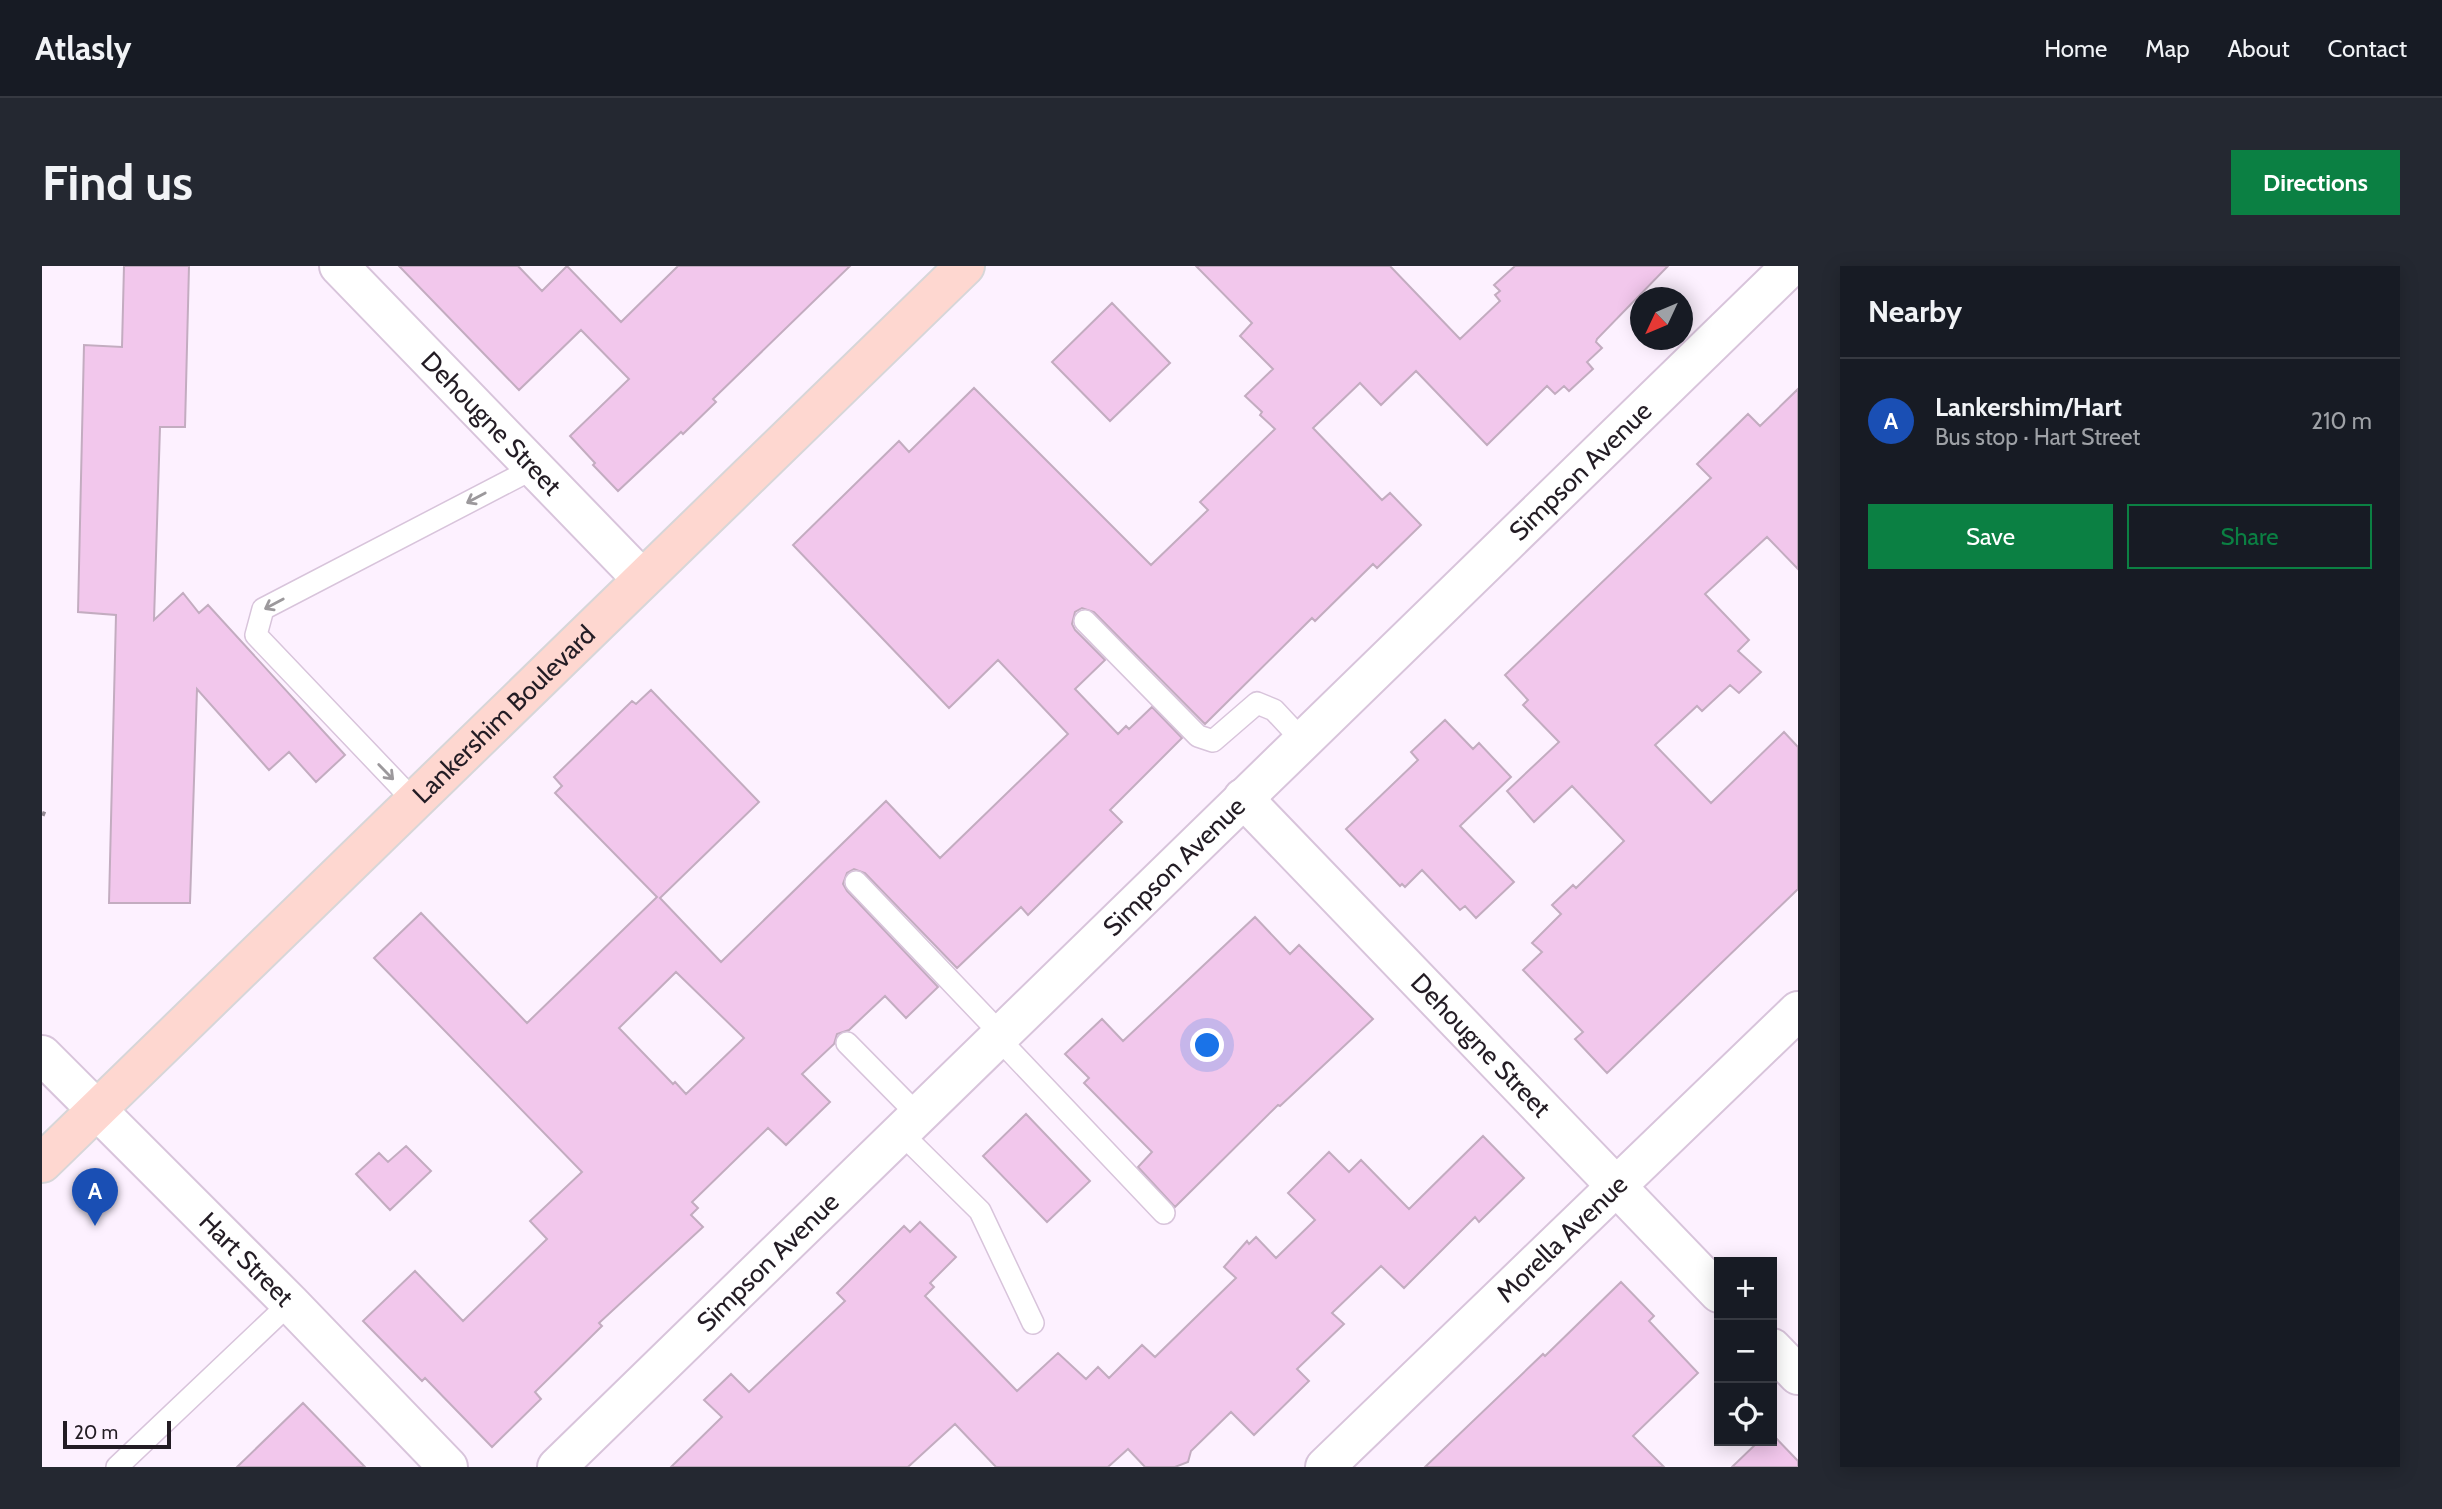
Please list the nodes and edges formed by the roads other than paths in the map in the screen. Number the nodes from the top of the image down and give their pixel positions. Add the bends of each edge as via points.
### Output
1 (339, 266) edge
2 (965, 266) edge
3 (1791, 266) edge
4 (536, 467) junction
5 (642, 579) junction
6 (1085, 621) dead end
7 (1302, 740) junction
8 (1243, 798) junction
9 (415, 802) junction
10 (856, 882) dead end
11 (1798, 1011) edge
12 (999, 1035) junction
13 (847, 1043) dead end
14 (42, 1055) edge
15 (96, 1111) junction
16 (909, 1123) junction
17 (42, 1163) edge
18 (1616, 1186) junction
19 (1164, 1213) dead end
20 (1714, 1288) edge
21 (290, 1303) junction
22 (1034, 1323) dead end
23 (1777, 1353) edge
24 (1798, 1375) edge
25 (117, 1467) edge
26 (448, 1467) edge
27 (556, 1467) edge
28 (1325, 1467) edge

1 - 4 street, Dehougne Street
2 - 5 main road, Lankershim Boulevard
3 - 7 street, Simpson Avenue
4 - 5 street, Dehougne Street
4 -> 9 lane via 263,609 256,635
5 - 9 main road, Lankershim Boulevard
6 - 7 lane via 1198,736 1213,741 1256,703 1274,710
7 - 8 street, Simpson Avenue
8 - 12 street, Simpson Avenue
8 - 18 street, Dehougne Street
9 - 15 main road, Lankershim Boulevard
10 - 12 lane
11 - 18 street, Morella Avenue
12 - 16 street, Simpson Avenue
12 - 19 lane
13 - 16 lane
14 - 15 street, Hart Street
15 - 17 main road, Lankershim Boulevard
15 - 21 street, Hart Street
16 - 22 lane via 980,1211
16 - 27 street, Simpson Avenue
18 - 20 street, Dehougne Street
18 - 28 street, Morella Avenue
21 - 25 lane
21 - 26 street, Hart Street
23 - 24 street

